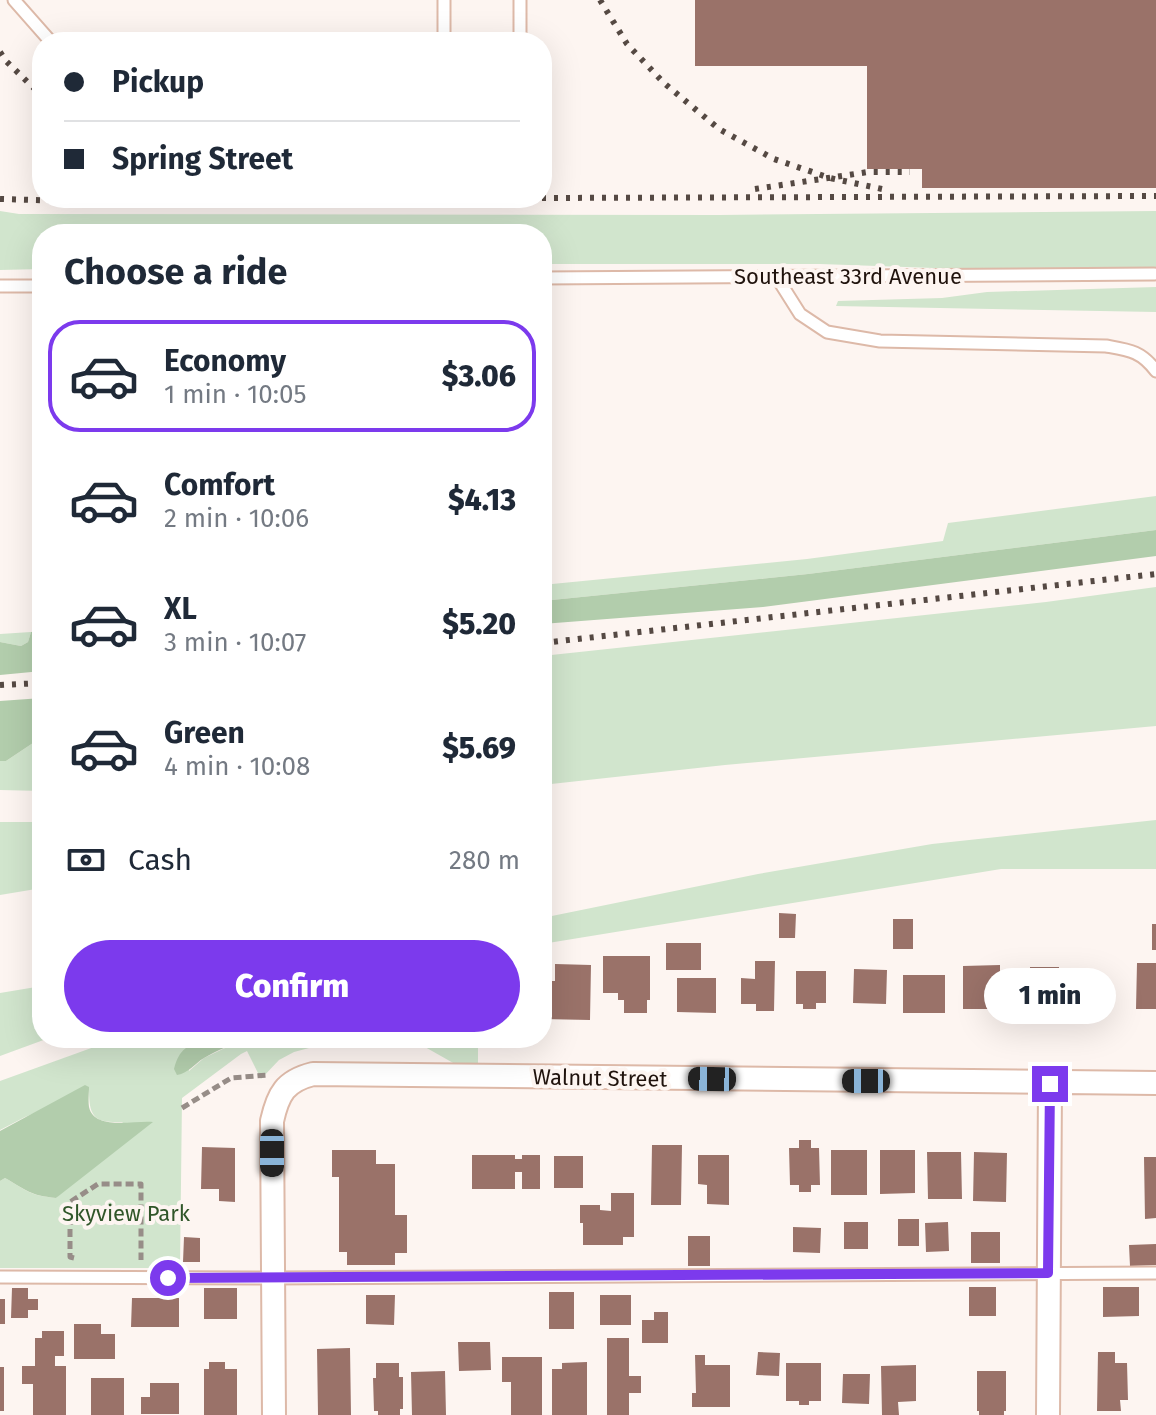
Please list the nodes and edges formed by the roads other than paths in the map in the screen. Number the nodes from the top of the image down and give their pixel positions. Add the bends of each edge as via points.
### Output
1 (14, 0) edge
2 (444, 0) edge
3 (520, 0) edge
4 (42, 32) edge
5 (444, 32) edge
6 (520, 32) edge
7 (1154, 274) dead end
8 (776, 276) junction
9 (552, 278) edge
10 (0, 286) edge
11 (32, 286) edge
12 (1156, 371) edge
13 (1156, 1083) edge
14 (1050, 1084) junction
15 (1048, 1273) junction
16 (1156, 1273) edge
17 (0, 1277) edge
18 (272, 1278) junction
19 (274, 1415) edge
20 (1048, 1415) edge

1 - 4 lane
2 - 5 lane
3 - 6 lane
7 - 8 lane, Southeast 33rd Avenue
8 - 9 lane, Southeast 33rd Avenue
8 - 12 lane via 800,314 827,332 880,341 1106,346 1136,352
10 - 11 lane
13 - 14 street, Walnut Street
14 - 15 street
14 - 18 street, Walnut Street via 313,1074 287,1086 276,1101
15 - 16 lane
15 - 18 lane
15 - 20 street
17 - 18 lane
18 - 19 street

